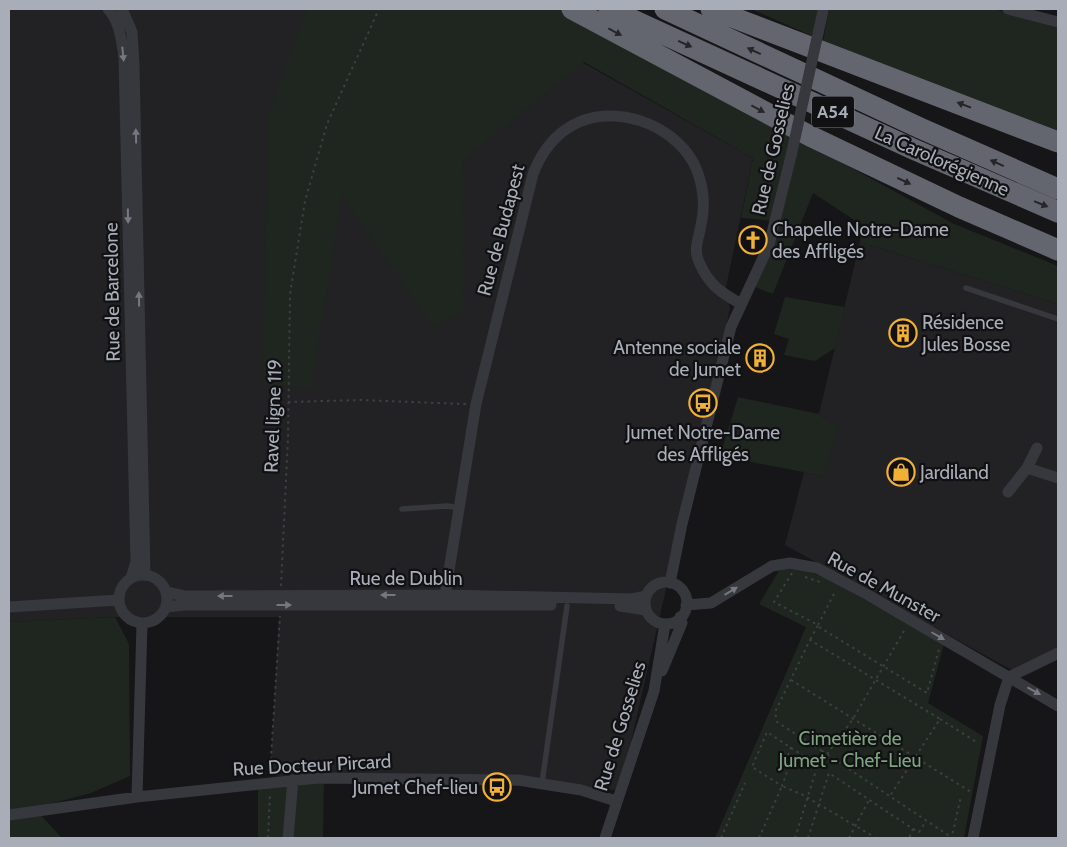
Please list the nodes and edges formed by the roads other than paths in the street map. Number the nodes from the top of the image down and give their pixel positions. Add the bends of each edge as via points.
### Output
1 (108, 9) edge
2 (122, 9) edge
3 (572, 9) edge
4 (610, 9) edge
5 (665, 9) edge
6 (712, 9) edge
7 (1008, 9) edge
8 (823, 10) edge
9 (1058, 22) edge
10 (1058, 142) edge
11 (1058, 189) edge
12 (1058, 212) edge
13 (1058, 250) edge
14 (966, 288) dead end
15 (741, 304) junction
16 (1058, 319) edge
17 (1037, 448) dead end
18 (1027, 468) junction
19 (1058, 478) edge
20 (1008, 492) dead end
21 (460, 508) junction
22 (402, 510) dead end
23 (146, 575) junction
24 (131, 578) junction
25 (670, 583) junction
26 (166, 592) junction
27 (445, 596) junction
28 (646, 596) junction
29 (118, 600) junction
30 (280, 600) junction
31 (686, 604) junction
32 (567, 606) junction
33 (9, 607) edge
34 (166, 608) junction
35 (646, 610) junction
36 (680, 618) junction
37 (142, 624) junction
38 (665, 624) junction
39 (1058, 653) edge
40 (1009, 678) junction
41 (654, 691) junction
42 (1058, 706) edge
43 (293, 780) junction
44 (542, 783) junction
45 (137, 797) junction
46 (616, 801) junction
47 (9, 815) edge
48 (288, 838) edge
49 (605, 838) edge
50 (973, 838) edge

1 -> 24 street, Rue de Barcelone via 121,34 124,56 136,562
23 -> 2 street, Rue de Barcelone via 134,64 132,32
3 -> 13 highway via 810,136
4 -> 12 highway, La Carolorégienne / A54
11 -> 5 highway, La Carolorégienne / A54
10 -> 6 highway
7 - 9 street
8 - 15 street, Rue de Gosselies, bridge via 768,245
14 - 16 lane
15 - 21 street, Rue de Budapest via 714,288 698,261 696,247 702,223 703,190 693,163 682,147 644,121 621,116 596,117 574,125 541,155 533,174 476,404
15 - 25 street, Rue de Gosselies via 731,328
17 - 18 street
18 - 19 street
18 - 20 street
21 - 22 lane
21 - 27 street, Rue de Budapest
23 - 24 street
23 - 26 street via 158,580
24 - 29 street via 121,587
25 - 28 street via 653,586
25 - 31 street via 680,588
30 -> 26 street, Rue de Dublin via 185,596
26 - 34 street
27 - 28 street, Rue de Dublin via 632,600
27 -> 30 street, Rue de Dublin
28 - 35 street
29 - 33 street
29 - 37 street via 123,614
30 -> 32 street, Rue de Dublin
30 - 34 street, Rue de Dublin
31 - 36 street
31 -> 40 street, Rue de Munster via 711,603 772,566 790,563 817,568
32 - 35 street, Rue de Dublin via 631,606
32 - 44 lane
34 - 37 street via 156,619
35 - 38 street via 652,619
36 - 38 street
36 - 41 street via 682,623
37 - 45 street
38 - 41 street, Rue de Gosselies
39 - 40 street
40 -> 42 street, Rue de Munster
40 - 50 street via 1000,705
41 - 46 street, Rue de Gosselies
43 - 44 street, Rue Docteur Pircard via 427,778
43 - 45 street, Rue Docteur Pircard
43 - 48 street
44 - 46 street, Rue Docteur Pircard
45 - 47 street, Rue Docteur Pircard
46 - 49 street, Rue de Gosselies

